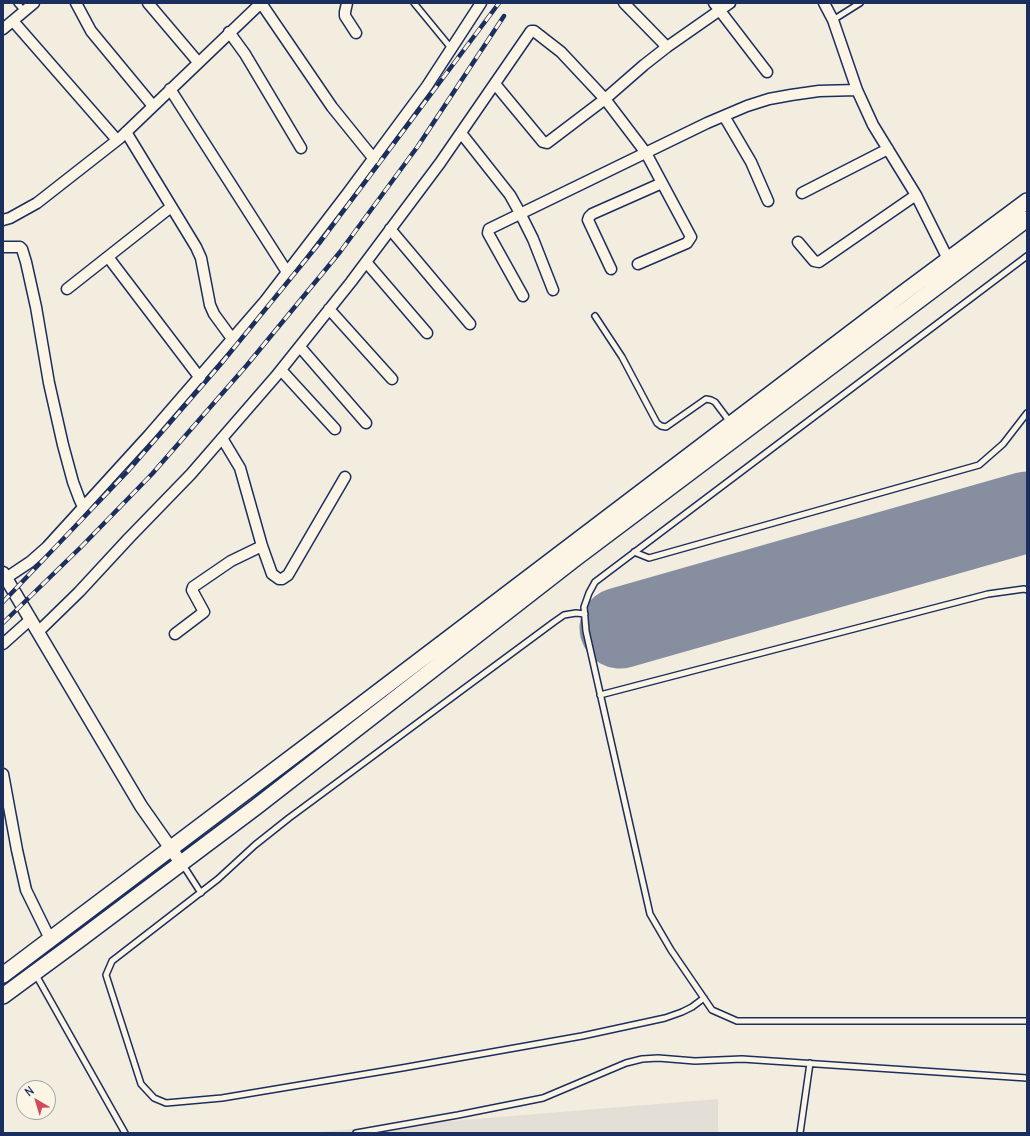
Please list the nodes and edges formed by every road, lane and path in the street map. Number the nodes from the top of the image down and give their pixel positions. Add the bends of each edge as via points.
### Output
1 (17, 3) edge
2 (34, 3) edge
3 (76, 3) edge
4 (148, 3) edge
5 (261, 3) edge
6 (347, 3) edge
7 (414, 3) edge
8 (481, 3) edge
9 (624, 3) edge
10 (730, 3) edge
11 (824, 3) edge
12 (860, 3) edge
13 (717, 6) edge
14 (24, 11) junction
15 (833, 20) junction
16 (13, 21) junction
17 (3, 29) edge
18 (229, 32) junction
19 (356, 33) dead end
20 (667, 47) junction
21 (451, 48) junction
22 (198, 62) junction
23 (767, 72) dead end
24 (495, 84) junction
25 (170, 89) junction
26 (857, 90) junction
27 (605, 99) junction
28 (153, 106) junction
29 (724, 116) junction
30 (126, 132) junction
31 (461, 133) junction
32 (117, 140) junction
33 (301, 148) dead end
34 (888, 149) junction
35 (646, 153) junction
36 (374, 158) junction
37 (662, 183) junction
38 (802, 193) dead end
39 (916, 195) junction
40 (768, 201) dead end
41 (1027, 201) edge
42 (171, 207) junction
43 (520, 213) junction
44 (1027, 219) edge
45 (3, 220) edge
46 (390, 229) junction
47 (798, 242) dead end
48 (3, 247) edge
49 (1027, 256) edge
50 (108, 257) junction
51 (948, 259) junction
52 (366, 262) junction
53 (638, 264) dead end
54 (610, 269) dead end
55 (287, 272) junction
56 (951, 276) junction
57 (67, 289) dead end
58 (554, 290) dead end
59 (523, 296) dead end
60 (329, 309) junction
61 (595, 316) dead end
62 (470, 324) dead end
63 (427, 333) dead end
64 (233, 340) junction
65 (300, 347) junction
66 (282, 370) junction
67 (200, 378) junction
68 (392, 379) dead end
69 (1027, 413) edge
70 (366, 423) dead end
71 (732, 423) junction
72 (335, 429) dead end
73 (222, 438) junction
74 (345, 477) dead end
75 (83, 507) junction
76 (262, 546) junction
77 (634, 552) junction
78 (4, 577) edge
79 (1027, 590) edge
80 (584, 614) junction
81 (31, 619) junction
82 (38, 632) junction
83 (175, 634) dead end
84 (3, 644) edge
85 (600, 695) junction
86 (3, 774) edge
87 (170, 848) junction
88 (181, 863) junction
89 (201, 893) junction
90 (50, 939) junction
91 (35, 972) junction
92 (3, 975) edge
93 (3, 996) edge
94 (704, 998) junction
95 (1027, 1021) edge
96 (810, 1062) junction
97 (1027, 1078) edge
98 (124, 1133) edge
99 (356, 1133) edge
100 (800, 1133) edge

1 - 14 lane
2 - 14 street
3 - 28 street via 91,31
4 - 22 street
5 - 18 street
5 - 36 street via 332,107
6 - 19 street via 346,16
7 - 21 lane
8 - 21 street
9 - 20 street
10 - 13 street
11 - 15 street
12 - 15 lane
13 - 20 street via 697,27
13 - 23 street
14 - 16 street
15 - 26 street
16 - 17 street
16 - 32 street
18 - 22 street
18 - 33 street
20 - 27 street
21 - 36 street
22 - 25 street
24 - 27 street via 545,143
24 - 27 street via 530,32 534,31 561,52
24 - 31 street
25 - 28 street
25 - 55 street
26 - 29 street via 819,91 769,99
26 - 34 street via 873,125
27 - 35 street
28 - 30 street
29 - 35 street
29 - 40 street via 751,162
30 - 32 street
30 - 42 street
31 - 43 street via 510,196
31 - 46 street
32 - 45 street via 37,203
34 - 38 street
34 - 39 street
35 - 37 street
35 - 43 street
36 - 55 street
37 - 53 street via 690,240
37 - 54 street via 589,217 588,220
39 - 47 street via 819,262 814,261
39 - 51 street
41 - 51 main road
42 - 50 street
42 - 64 street via 201,258 214,314
43 - 58 street
43 - 59 street via 490,229 488,233
44 - 56 main road
46 - 52 street
46 - 62 street
48 - 75 street via 22,249 63,446
49 - 77 lane
50 - 57 street
50 - 67 street
51 - 56 street
51 - 71 main road
52 - 60 street
52 - 63 street
55 - 64 street
56 - 88 main road via 576,558
60 - 65 street
60 - 68 street
61 - 71 lane via 619,352 656,423 666,426 706,400 715,402
64 - 67 street
65 - 66 street
65 - 70 street
66 - 72 street
66 - 73 street
67 - 75 street
69 - 77 lane via 1003,444 979,465 649,558
71 - 87 main road
73 - 76 street via 240,468
73 - 82 street via 191,474
74 - 76 street via 285,578 279,579 272,574
75 - 78 street via 47,547 30,562
76 - 83 street via 231,561 193,587 192,590 204,612
77 - 80 lane via 595,582 588,592
78 - 81 street
79 - 85 lane via 988,594
80 - 85 lane
80 - 89 lane via 564,615 554,622 255,844
81 - 82 street
81 - 84 street
82 - 87 street via 141,806
85 - 94 lane via 650,914
86 - 90 street via 26,890
87 - 88 street
87 - 90 main road
88 - 89 lane
88 - 91 main road
89 - 94 lane via 112,961 106,975 141,1084 154,1098 166,1103 222,1098 582,1036 665,1018 692,1007
90 - 92 main road
91 - 93 main road
91 - 98 lane
94 - 95 lane via 712,1010 737,1022
96 - 97 lane
96 - 99 lane via 642,1059 626,1063 543,1098
96 - 100 lane

